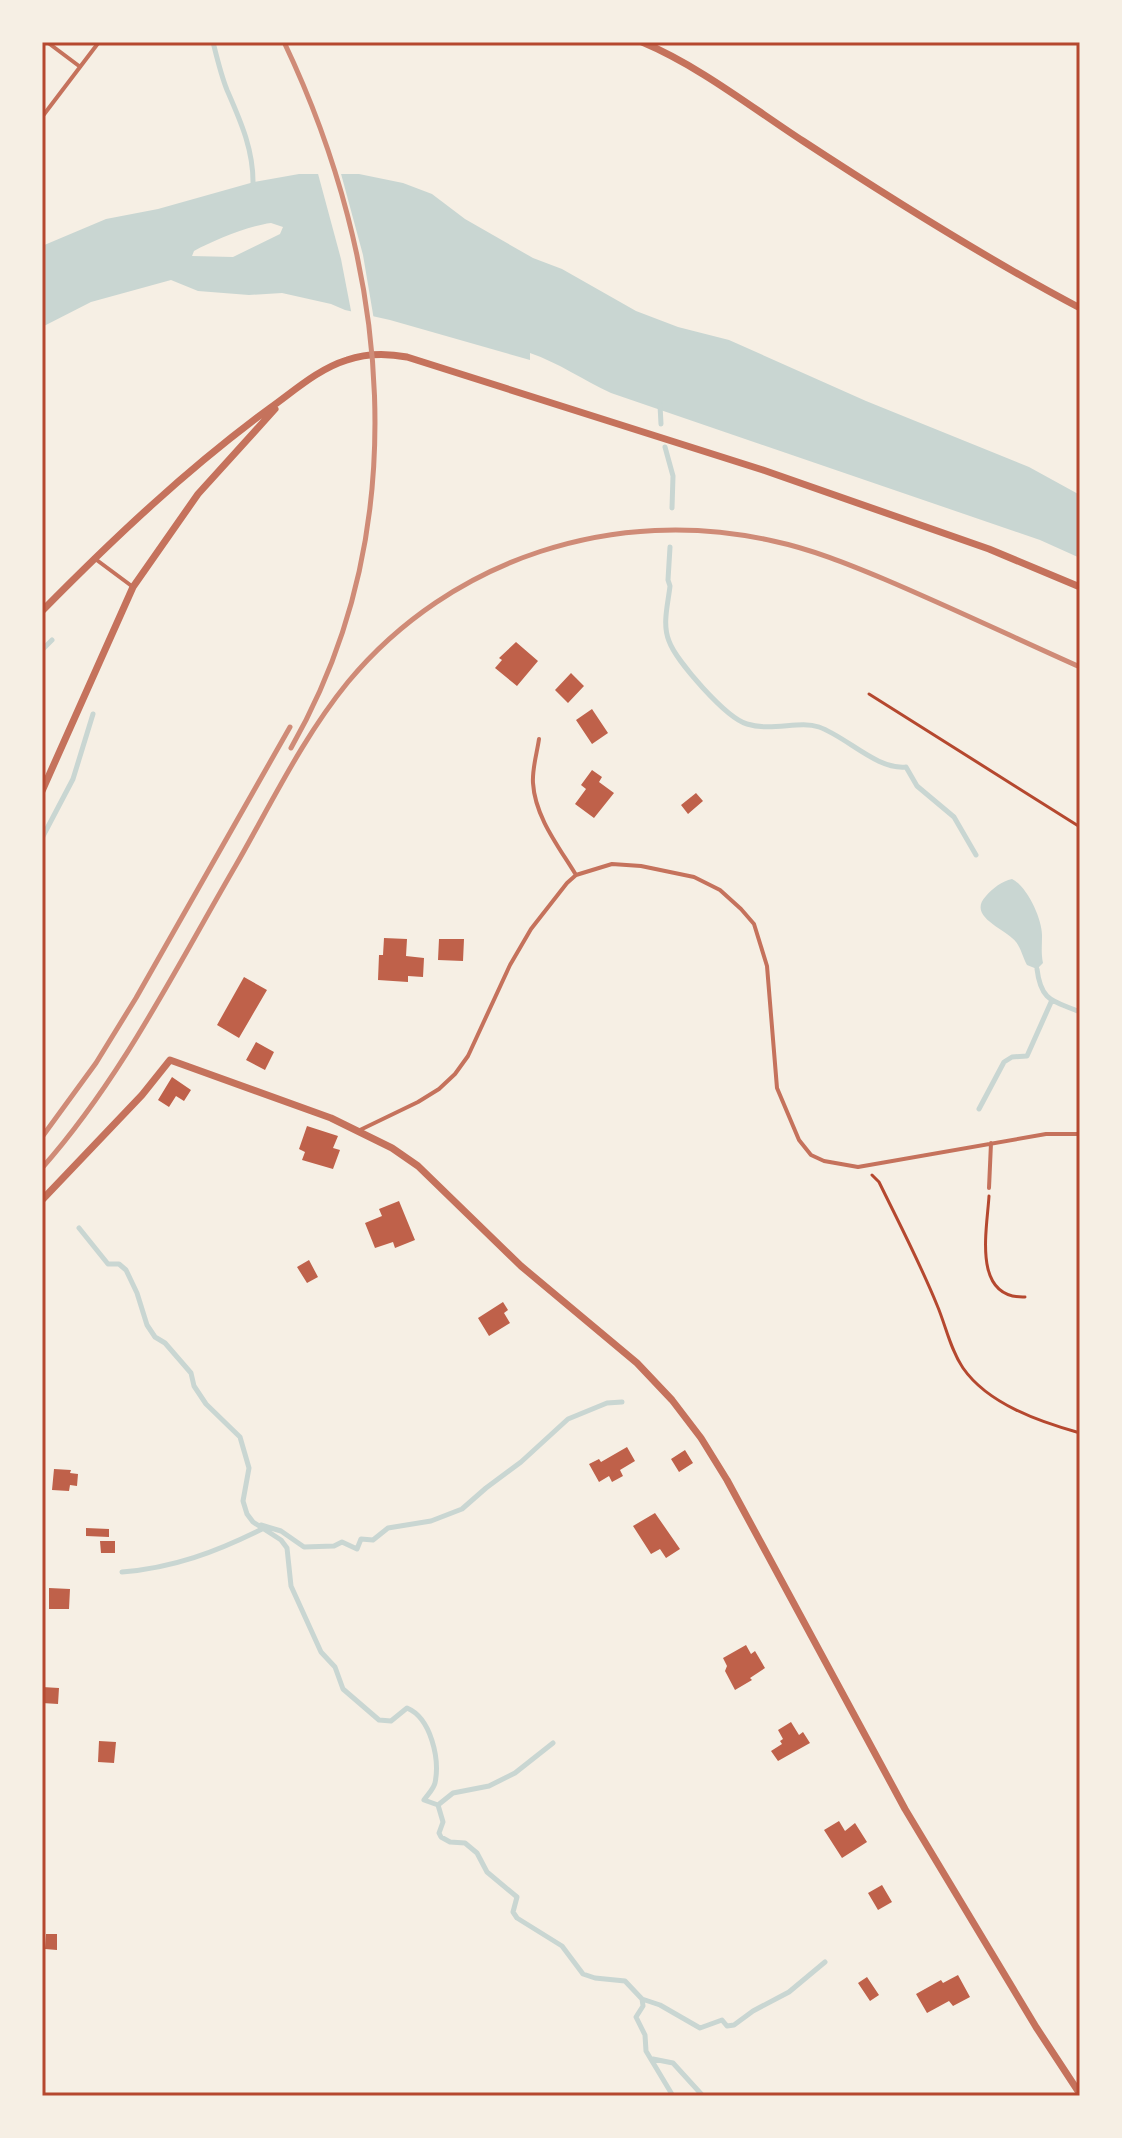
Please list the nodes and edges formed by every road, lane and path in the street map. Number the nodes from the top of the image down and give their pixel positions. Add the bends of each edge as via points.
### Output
1 (47, 42) edge
2 (99, 42) edge
3 (642, 42) edge
4 (79, 66) junction
5 (42, 117) edge
6 (1080, 308) edge
7 (290, 393) junction
8 (94, 558) junction
9 (133, 587) junction
10 (1080, 587) edge
11 (42, 611) edge
12 (869, 694) dead end
13 (539, 739) dead end
14 (42, 791) edge
15 (1080, 827) edge
16 (576, 875) junction
17 (360, 1130) junction
18 (1080, 1134) edge
19 (991, 1143) junction
20 (858, 1167) junction
21 (989, 1188) joint
22 (42, 1200) edge
23 (1025, 1297) dead end
24 (1080, 1433) edge
25 (1080, 2094) edge

1 - 4 lane
2 - 4 lane
3 - 6 street
4 - 5 lane
7 - 8 street via 183,476
7 - 9 street via 198,494
7 - 10 street via 346,360 386,353 407,357 778,475
8 - 9 lane
8 - 11 street
9 - 14 street
12 - 15 path
13 - 16 lane via 536,798 543,821
16 - 17 lane via 531,929 455,1074 418,1102
16 - 20 lane via 612,864 672,871 720,890 741,909 754,924 767,966 777,1088 785,1112 811,1155
17 - 22 street via 170,1060
17 - 25 street via 418,1166 521,1266 637,1363 701,1438 905,1809
18 - 19 lane
19 - 20 lane
19 - 21 lane
20 - 24 path via 879,1182 964,1369 1019,1411
21 - 23 path via 986,1259 992,1283 1000,1292

